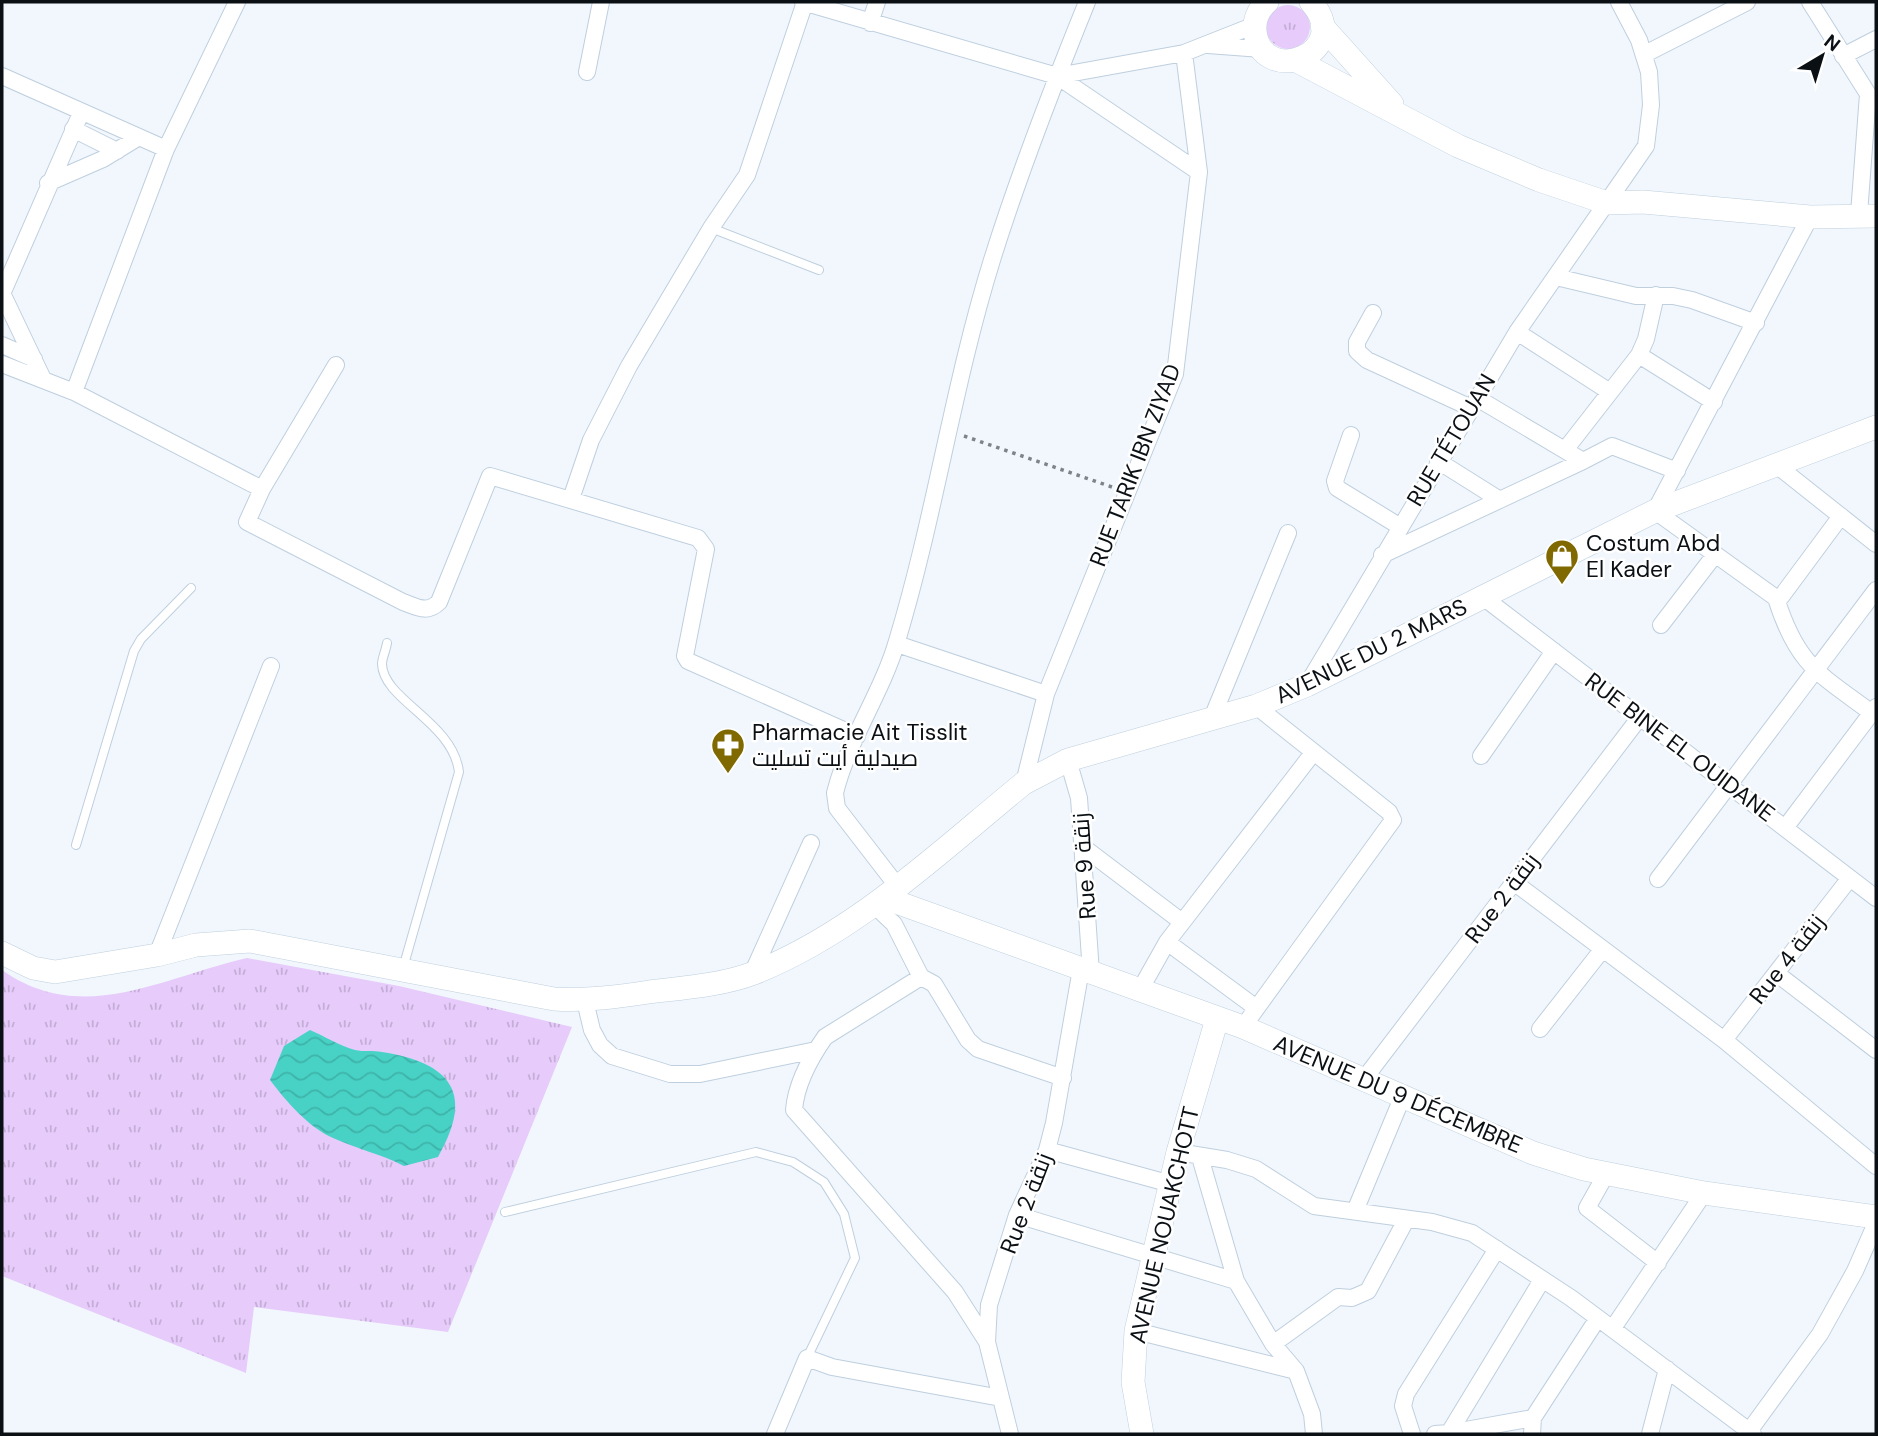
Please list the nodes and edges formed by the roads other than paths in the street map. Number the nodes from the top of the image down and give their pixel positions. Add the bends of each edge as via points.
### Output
1 (237, 2) edge
2 (601, 2) edge
3 (804, 2) edge
4 (877, 2) edge
5 (1087, 2) edge
6 (1311, 2) edge
7 (1619, 2) edge
8 (1747, 2) edge
9 (1810, 2) edge
10 (1257, 11) edge
11 (870, 23) junction
12 (1322, 26) junction
13 (1876, 39) edge
14 (1202, 45) junction
15 (1262, 49) junction
16 (1184, 53) junction
17 (1645, 54) junction
18 (1843, 56) junction
19 (1297, 61) junction
20 (587, 72) dead end
21 (2, 76) edge
22 (1057, 76) junction
23 (81, 113) junction
24 (1401, 114) junction
25 (72, 129) junction
26 (139, 136) junction
27 (166, 149) junction
28 (117, 151) junction
29 (1199, 172) junction
30 (48, 183) junction
31 (1607, 203) junction
32 (1868, 215) edge
33 (1810, 217) junction
34 (712, 228) junction
35 (819, 270) dead end
36 (1556, 277) junction
37 (2, 294) edge
38 (1656, 295) junction
39 (1373, 313) dead end
40 (1756, 323) junction
41 (1517, 332) junction
42 (2, 345) edge
43 (1639, 355) junction
44 (34, 359) junction
45 (2, 364) edge
46 (336, 365) dead end
47 (43, 379) junction
48 (1610, 392) junction
49 (74, 393) junction
50 (1714, 402) junction
51 (1474, 403) junction
52 (1876, 427) edge
53 (1351, 435) dead end
54 (1565, 450) junction
55 (1438, 461) junction
56 (1583, 461) junction
57 (1775, 464) junction
58 (1677, 471) junction
59 (262, 489) junction
60 (572, 499) junction
61 (1500, 500) junction
62 (1654, 511) junction
63 (1842, 516) junction
64 (1399, 526) junction
65 (1288, 533) dead end
66 (1876, 544) edge
67 (1382, 555) junction
68 (1714, 556) junction
69 (191, 588) dead end
70 (1876, 590) edge
71 (1483, 597) junction
72 (1776, 598) junction
73 (1661, 625) dead end
74 (387, 643) dead end
75 (897, 644) junction
76 (1554, 651) junction
77 (271, 666) dead end
78 (1815, 672) junction
79 (1307, 685) junction
80 (1046, 694) junction
81 (1256, 706) junction
82 (1874, 710) edge
83 (1640, 717) junction
84 (1212, 718) junction
85 (857, 736) junction
86 (1313, 753) junction
87 (1481, 756) dead end
88 (1068, 760) junction
89 (1024, 783) junction
90 (1727, 784) junction
91 (1784, 828) junction
92 (811, 843) dead end
93 (76, 845) dead end
94 (1083, 847) junction
95 (1850, 878) junction
96 (1658, 879) dead end
97 (1514, 883) junction
98 (890, 894) junction
99 (1876, 898) edge
100 (1182, 922) junction
101 (1167, 942) junction
102 (1602, 950) junction
103 (2, 953) edge
104 (157, 955) junction
105 (402, 971) junction
106 (1086, 971) junction
107 (1776, 973) junction
108 (752, 974) junction
109 (922, 977) junction
110 (1140, 990) junction
111 (585, 1001) junction
112 (1255, 1007) junction
113 (1217, 1018) junction
114 (1243, 1027) junction
115 (1541, 1029) dead end
116 (1724, 1040) junction
117 (816, 1050) junction
118 (1876, 1050) edge
119 (1063, 1078) junction
120 (1364, 1079) junction
121 (1402, 1098) junction
122 (1046, 1150) junction
123 (1189, 1154) junction
124 (1876, 1166) edge
125 (1605, 1176) junction
126 (1171, 1184) junction
127 (1704, 1193) junction
128 (1355, 1211) junction
129 (505, 1212) dead end
130 (1017, 1215) junction
131 (1876, 1217) edge
132 (1406, 1220) junction
133 (1876, 1223) edge
134 (1497, 1249) junction
135 (1154, 1258) junction
136 (1658, 1263) junction
137 (1542, 1280) junction
138 (1237, 1281) junction
139 (1598, 1318) junction
140 (1613, 1328) junction
141 (1136, 1331) junction
142 (987, 1342) junction
143 (1273, 1344) junction
144 (807, 1358) junction
145 (1668, 1369) junction
146 (1296, 1371) junction
147 (1001, 1398) junction
148 (1533, 1426) edge
149 (1442, 1433) edge
150 (1749, 1433) edge
151 (775, 1434) edge
152 (1010, 1434) edge
153 (1142, 1434) edge
154 (1314, 1434) edge
155 (1412, 1434) edge
156 (1650, 1434) edge

1 - 27 street
2 - 20 street
3 - 11 street
3 - 34 street via 747,175
4 - 11 street
5 - 22 street
6 - 12 street
7 - 17 street, RUE TÉTOUAN
8 - 17 street
9 - 18 street
10 - 14 street
10 - 15 street
11 - 22 street
12 - 19 street via 1319,44
12 - 24 street
13 - 18 street
14 - 15 street
14 - 16 street
15 - 19 street via 1284,61
16 - 22 street
16 - 29 street, RUE TARIK IBN ZIYAD
17 - 31 street, RUE TÉTOUAN via 1651,105 1646,146
18 - 32 street via 1868,94
19 - 24 street
21 - 23 street
22 - 29 street
22 - 75 street via 992,261
23 - 25 street
23 - 26 street
24 - 31 street via 1499,164
25 - 28 street
25 - 30 street
26 - 27 street
26 - 28 street
27 - 49 street
28 - 30 street
29 - 80 street, RUE TARIK IBN ZIYAD via 1175,374
30 - 37 street
31 - 33 street
31 - 36 street, RUE TÉTOUAN
32 - 33 street
33 - 40 street
34 - 35 lane
34 - 60 street via 629,366 591,440
36 - 38 street via 1636,296
36 - 41 street, RUE TÉTOUAN
37 - 44 street
38 - 40 street via 1692,300
38 - 43 street
39 - 51 street via 1357,342 1357,351 1367,360
40 - 50 street
41 - 48 street
41 - 51 street, RUE TÉTOUAN
42 - 44 street
43 - 48 street
43 - 50 street
44 - 47 street
45 - 47 street
46 - 59 street
47 - 49 street
48 - 54 street
49 - 59 street
50 - 58 street
51 - 54 street
51 - 55 street, RUE TÉTOUAN
52 - 57 street, AVENUE DU 2 MARS
53 - 64 street via 1335,481 1337,488
54 - 56 street
55 - 61 street
55 - 64 street, RUE TÉTOUAN
56 - 58 street via 1612,446
56 - 61 street
57 - 62 street, AVENUE DU 2 MARS
57 - 63 street
58 - 62 street
59 - 60 street via 247,522 424,610 439,602 490,476
60 - 85 street via 704,542 685,656 688,661
61 - 67 street
62 - 68 street
62 - 71 street, AVENUE DU 2 MARS
63 - 66 street
63 - 72 street via 1785,593
64 - 67 street, RUE TÉTOUAN
65 - 84 street
67 - 79 street, RUE TÉTOUAN
68 - 72 street
68 - 73 street
69 - 93 lane via 134,651
70 - 78 street
71 - 76 street, RUE BINE EL OUIDANE
71 - 79 street, AVENUE DU 2 MARS
72 - 78 street via 1792,644
74 - 105 lane via 382,664 385,675 446,739 457,757 459,772
75 - 80 street
75 - 85 street
76 - 83 street, RUE BINE EL OUIDANE
76 - 87 street
77 - 104 street
78 - 82 street
78 - 90 street
79 - 81 street, AVENUE DU 2 MARS
80 - 89 street, RUE TARIK IBN ZIYAD
81 - 84 street, AVENUE DU 2 MARS
81 - 86 street
82 - 91 street
83 - 90 street, RUE BINE EL OUIDANE
83 - 97 street, Rue 2 زنقة
84 - 88 street, AVENUE DU 2 MARS
85 - 98 street via 834,800
86 - 100 street
86 - 112 street via 1389,812 1393,820
88 - 89 street, AVENUE DU 2 MARS
88 - 94 street, Rue 9 زنقة via 1079,798
89 - 98 street, AVENUE DU 2 MARS
90 - 91 street, RUE BINE EL OUIDANE
90 - 96 street
91 - 95 street, RUE BINE EL OUIDANE
92 - 108 street
94 - 100 street
94 - 106 street, Rue 9 زنقة
95 - 99 street, RUE BINE EL OUIDANE
95 - 107 street, Rue 4 زنقة
97 - 102 street
97 - 120 street, Rue 2 زنقة
98 - 106 street, AVENUE DU 9 DÉCEMBRE via 935,917
98 - 108 street, AVENUE DU 2 MARS
98 - 109 street via 894,924
100 - 101 street
101 - 110 street
101 - 112 street
102 - 115 street
102 - 116 street
103 - 104 street, AVENUE DU 2 MARS via 33,968 55,972
104 - 105 street, AVENUE DU 2 MARS via 195,945 250,941
105 - 111 street, AVENUE DU 2 MARS
106 - 110 street, AVENUE DU 9 DÉCEMBRE
106 - 119 street, Rue 2 زنقة
107 - 116 street, Rue 4 زنقة
107 - 118 street
108 - 111 street, AVENUE DU 2 MARS
109 - 117 street via 832,1031
109 - 119 street via 934,984 978,1049
110 - 113 street, AVENUE DU 9 DÉCEMBRE
111 - 117 street via 592,1030 612,1056 670,1074 700,1074
112 - 114 street
113 - 114 street, AVENUE DU 9 DÉCEMBRE
113 - 123 street, AVENUE NOUAKCHOTT
114 - 120 street, AVENUE DU 9 DÉCEMBRE
116 - 124 street
117 - 142 street via 794,1110 956,1292
119 - 122 street, Rue 2 زنقة
120 - 121 street, AVENUE DU 9 DÉCEMBRE
121 - 125 street, AVENUE DU 9 DÉCEMBRE via 1533,1153
121 - 128 street
122 - 126 street
122 - 130 street, Rue 2 زنقة
123 - 126 street, AVENUE NOUAKCHOTT
123 - 128 street via 1256,1169 1314,1206
123 - 138 street
125 - 127 street, AVENUE DU 9 DÉCEMBRE
125 - 136 street via 1587,1208
126 - 135 street, AVENUE NOUAKCHOTT
127 - 131 street, AVENUE DU 9 DÉCEMBRE
127 - 136 street
128 - 132 street
129 - 144 lane via 756,1153 793,1162 824,1182 844,1214 855,1258
130 - 135 street
130 - 142 street, Rue 2 زنقة via 989,1305
132 - 134 street via 1451,1226
132 - 143 street via 1368,1291 1352,1298 1338,1297
133 - 150 street via 1820,1334
134 - 137 street
134 - 155 street via 1406,1394 1403,1406
135 - 138 street
135 - 141 street, AVENUE NOUAKCHOTT
136 - 140 street
137 - 139 street
137 - 149 street
138 - 143 street
139 - 140 street
139 - 148 street
140 - 145 street
141 - 146 street
141 - 153 street, AVENUE NOUAKCHOTT via 1133,1382
142 - 147 street, Rue 2 زنقة
143 - 146 street
144 - 147 street via 832,1367
144 - 151 street
145 - 150 street
145 - 156 street
146 - 154 street via 1312,1414
147 - 152 street, Rue 2 زنقة
148 - 149 street

